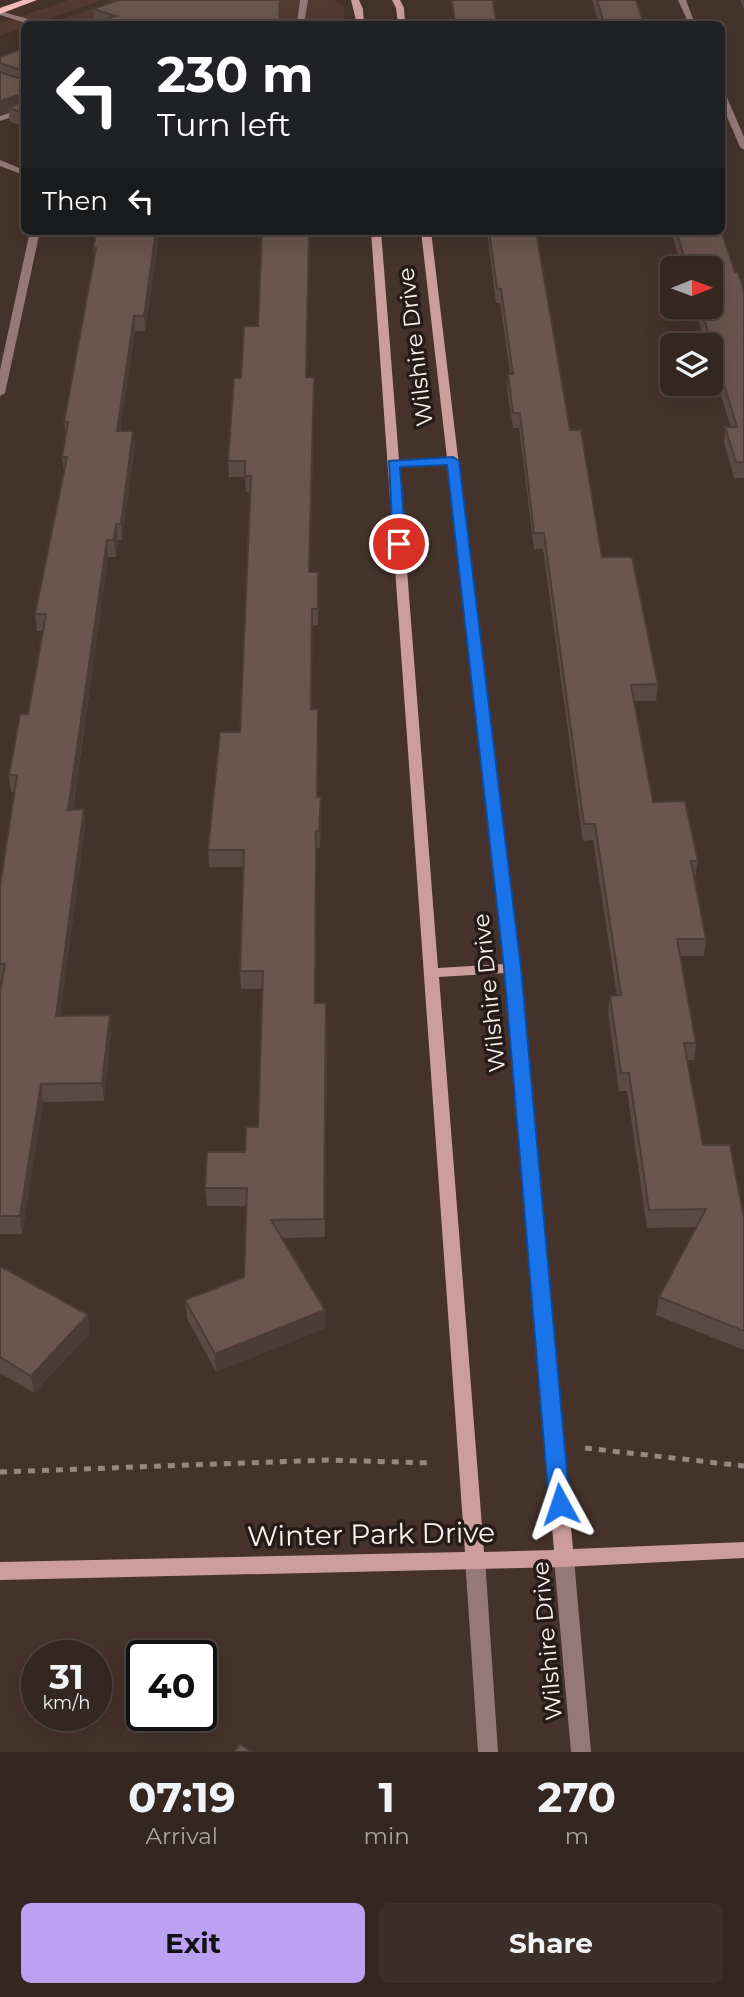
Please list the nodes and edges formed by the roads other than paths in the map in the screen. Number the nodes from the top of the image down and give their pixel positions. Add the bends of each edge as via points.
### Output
1 (32, 0) edge
2 (304, 0) edge
3 (355, 0) edge
4 (396, 0) edge
5 (682, 0) edge
6 (0, 12) edge
7 (26, 21) edge
8 (300, 21) edge
9 (361, 21) edge
10 (402, 21) edge
11 (691, 21) edge
12 (725, 102) edge
13 (21, 111) edge
14 (0, 119) edge
15 (744, 145) edge
16 (0, 163) edge
17 (21, 172) edge
18 (34, 235) edge
19 (376, 235) edge
20 (426, 235) edge
21 (0, 393) edge
22 (453, 461) junction
23 (393, 464) junction
24 (512, 968) junction
25 (431, 972) junction
26 (744, 1549) edge
27 (475, 1558) junction
28 (565, 1559) junction
29 (0, 1571) edge
30 (488, 1752) edge
31 (581, 1752) edge

1 - 6 main road
2 - 8 street
3 - 9 street
4 - 10 street
5 - 11 street
6 - 7 street
12 - 15 street
13 - 14 street
16 - 17 street
18 - 21 street
19 - 23 street, Wilshire Drive
20 - 22 street, Wilshire Drive
22 - 23 street
22 - 24 street, Wilshire Drive
23 - 25 street, Wilshire Drive
24 - 25 street
24 - 28 street, Wilshire Drive
25 - 27 street, Wilshire Drive
26 - 28 street, Winter Park Drive
27 - 28 street, Winter Park Drive
27 - 29 street, Winter Park Drive
27 - 30 street, Wilshire Drive
28 - 31 street, Wilshire Drive

